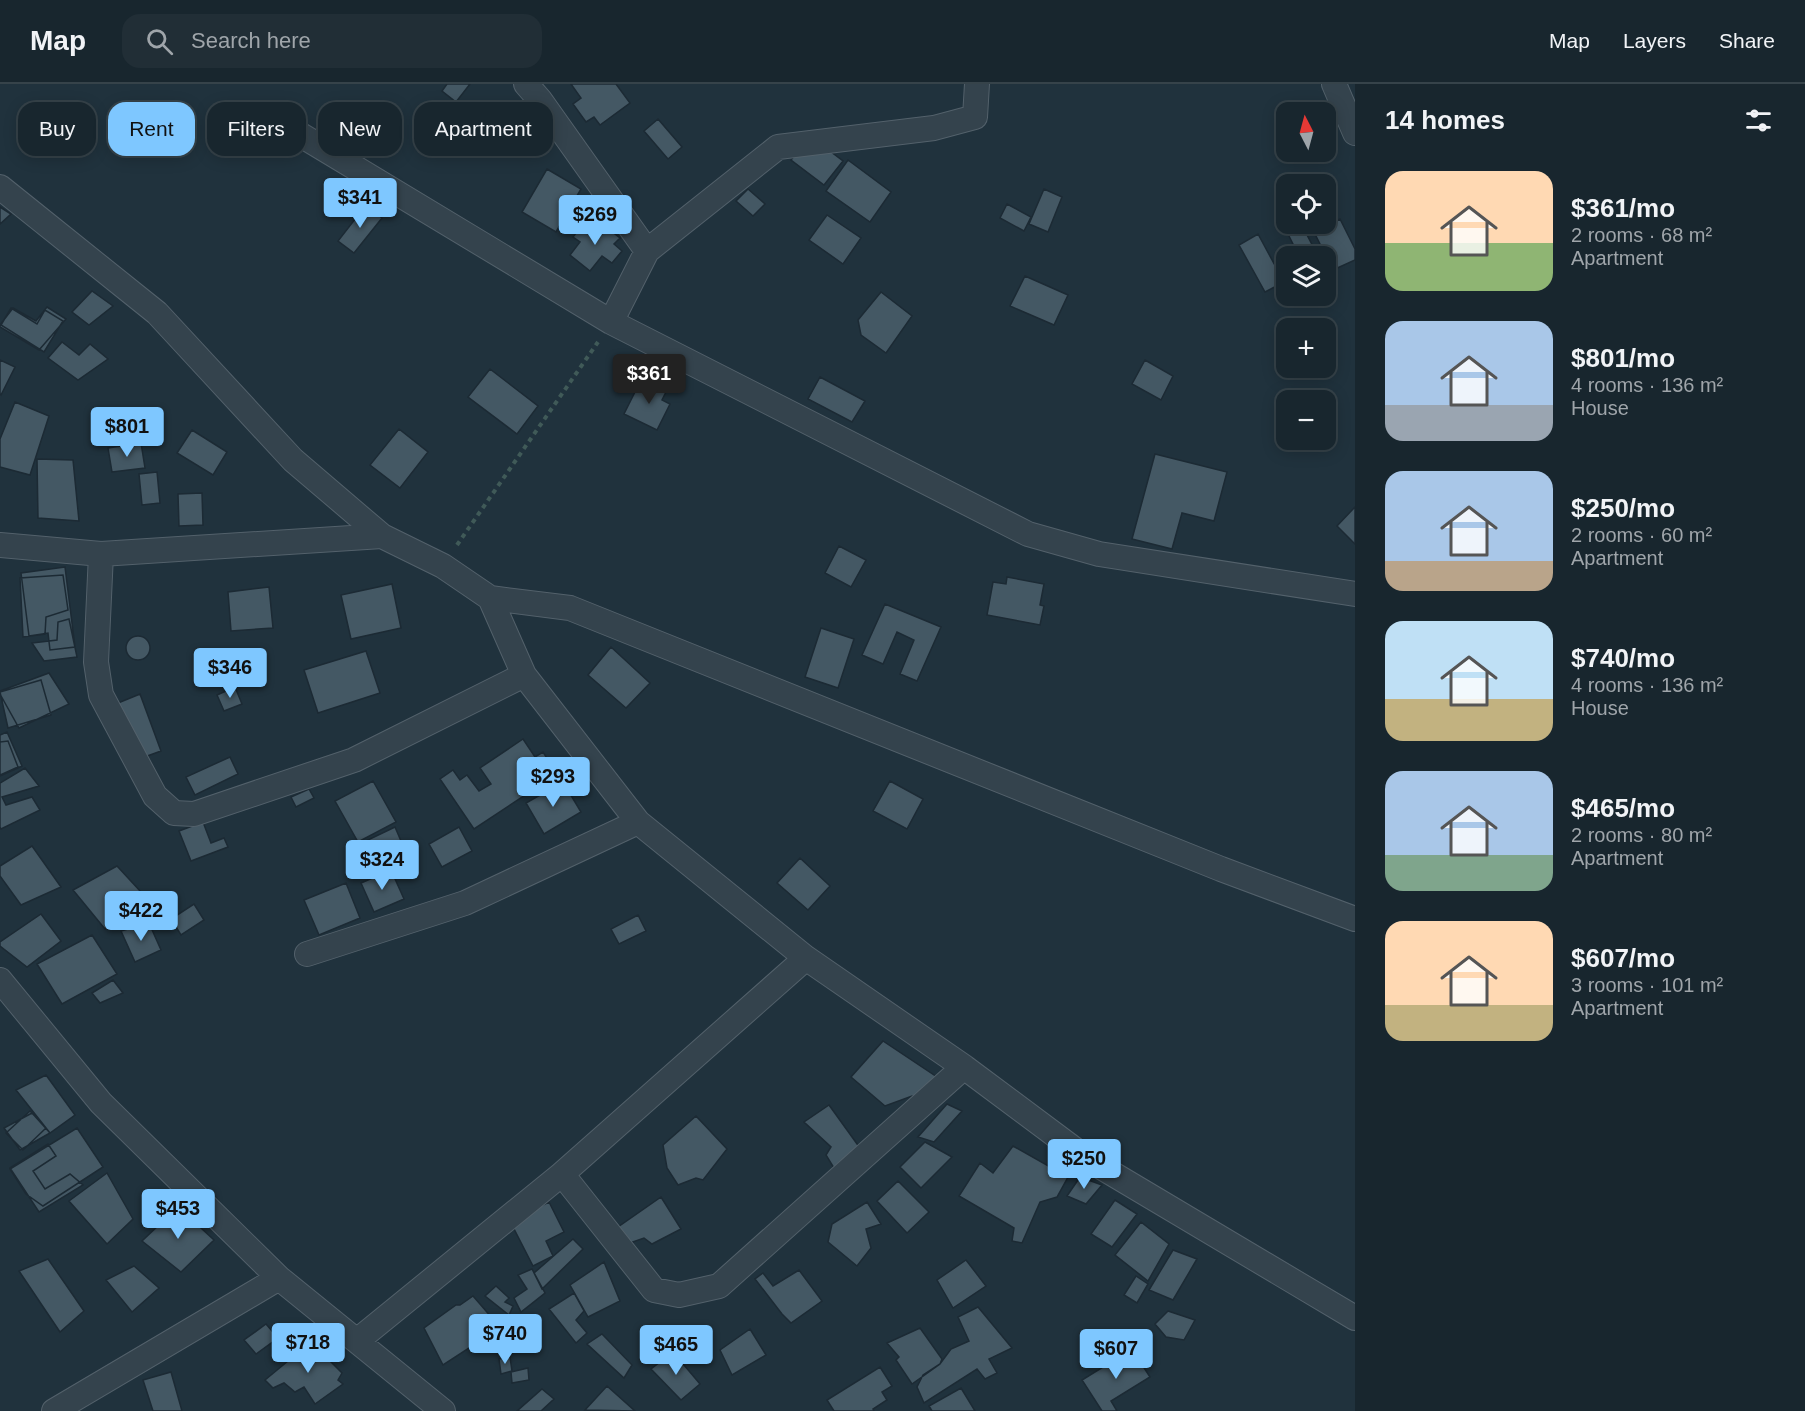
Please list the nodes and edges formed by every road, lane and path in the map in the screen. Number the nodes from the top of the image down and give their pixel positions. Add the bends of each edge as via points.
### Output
1 (525, 84) edge
2 (977, 84) edge
3 (1334, 84) edge
4 (1355, 133) edge
5 (306, 138) edge
6 (0, 187) edge
7 (647, 251) junction
8 (611, 322) junction
9 (382, 536) junction
10 (0, 545) edge
11 (101, 554) junction
12 (443, 566) junction
13 (1355, 594) edge
14 (490, 598) junction
15 (524, 675) junction
16 (638, 822) junction
17 (1355, 920) edge
18 (307, 954) dead end
19 (806, 958) junction
20 (0, 980) edge
21 (964, 1068) junction
22 (562, 1174) junction
23 (279, 1278) junction
24 (1355, 1318) edge
25 (358, 1340) junction
26 (54, 1411) edge
27 (443, 1411) edge

1 - 7 street
2 - 7 street via 975,117 934,128 778,147
3 - 4 street
5 - 8 street
6 - 9 street via 157,313 293,460
7 - 8 street
8 - 12 path
8 - 13 street via 1028,534 1099,554
9 - 11 street
9 - 12 street
10 - 11 street
11 - 15 street via 96,662 101,695 155,796 174,813 194,814 354,760
12 - 14 street
14 - 15 street
14 - 17 street via 570,608
15 - 16 street
16 - 18 street via 465,903
16 - 19 street
19 - 21 street
19 - 22 street
20 - 23 street via 101,1103
21 - 22 street via 719,1286 679,1294 654,1290
21 - 24 street via 1086,1158
22 - 25 street
23 - 25 street
23 - 26 street
25 - 27 street

